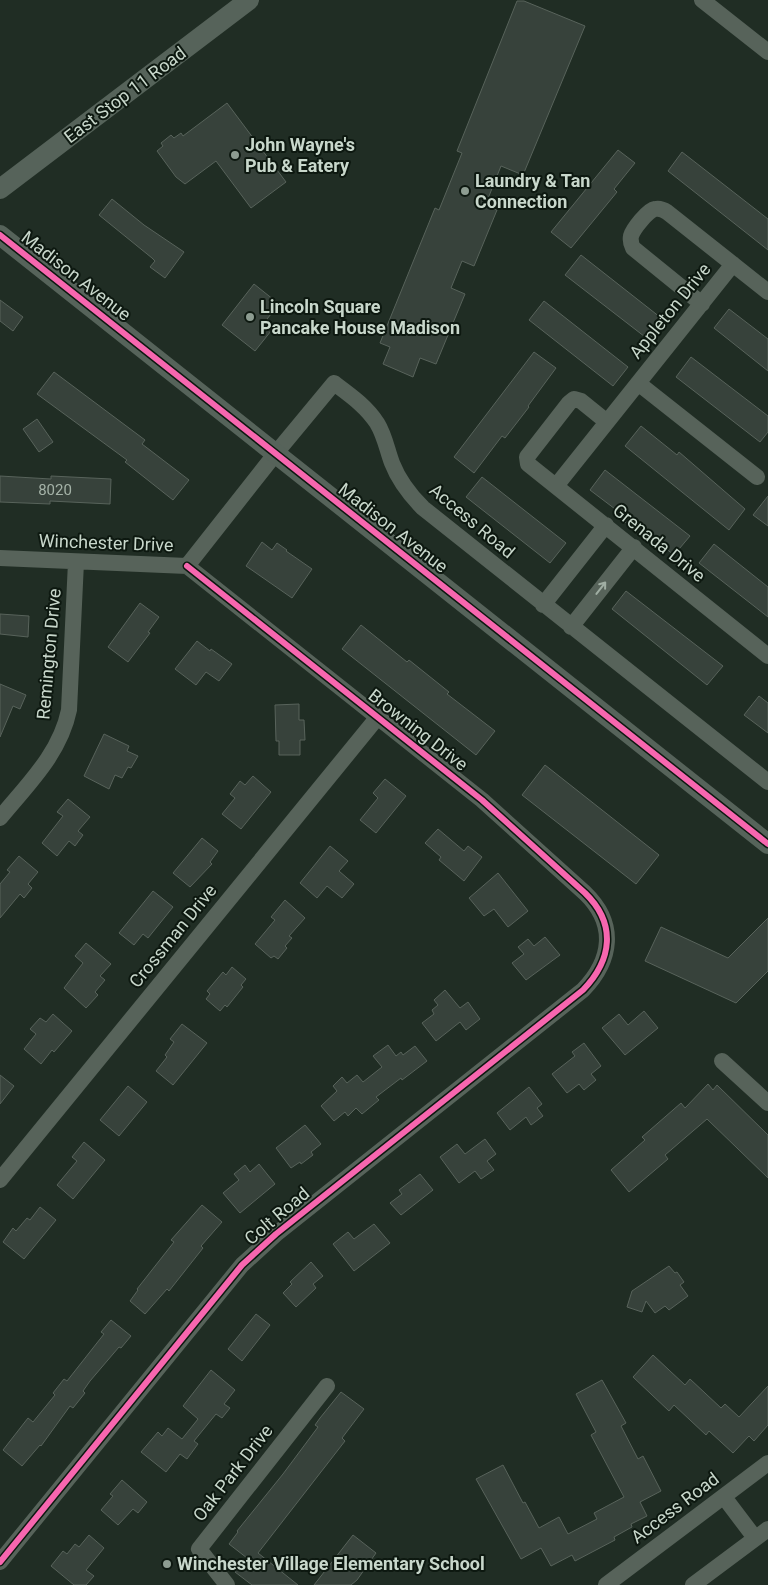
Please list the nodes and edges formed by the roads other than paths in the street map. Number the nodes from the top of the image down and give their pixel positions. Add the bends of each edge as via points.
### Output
1 (249, 0) edge
2 (702, 0) edge
3 (768, 52) edge
4 (0, 189) edge
5 (0, 235) edge
6 (733, 264) junction
7 (768, 292) edge
8 (702, 304) junction
9 (638, 383) junction
10 (607, 422) junction
11 (276, 453) junction
12 (757, 478) dead end
13 (556, 486) junction
14 (606, 525) junction
15 (634, 547) junction
16 (0, 558) edge
17 (76, 562) junction
18 (187, 566) junction
19 (543, 605) junction
20 (571, 627) junction
21 (768, 656) edge
22 (378, 718) junction
23 (768, 782) edge
24 (0, 818) edge
25 (768, 844) edge
26 (607, 936) joint
27 (722, 1060) dead end
28 (768, 1103) edge
29 (0, 1180) edge
30 (327, 1386) dead end
31 (768, 1463) edge
32 (724, 1497) junction
33 (762, 1534) edge
34 (0, 1562) edge
35 (227, 1585) edge
36 (606, 1585) edge
37 (693, 1585) edge

1 - 4 main road, East Stop 11 Road
2 - 3 street
5 - 11 main road, Madison Avenue
6 - 7 street
6 - 8 street, Appleton Drive
6 - 8 street via 664,210 656,209 646,214 631,236 633,248
8 - 9 street, Appleton Drive
9 - 10 street, Appleton Drive
9 - 12 street, Appleton Drive
10 - 13 street, Appleton Drive
10 - 13 street, Grenada Drive via 581,401 574,399 569,403 527,457 530,467
11 - 18 street, Winchester Drive
11 - 19 street, Access Road via 334,383 372,416 382,432 397,474 418,504
11 - 25 main road, Madison Avenue
13 - 14 street, Grenada Drive
14 - 15 street, Grenada Drive
14 - 19 street
20 -> 15 street
15 - 21 street, Grenada Drive
16 - 17 street, Winchester Drive
17 - 18 street, Winchester Drive
17 - 24 street, Remington Drive via 69,710 64,728 50,757
18 - 22 street, Browning Drive
19 - 20 street, Access Road
20 - 23 street, Access Road
22 - 26 street, Browning Drive via 482,800 589,897 602,917
22 - 29 street, Crossman Drive
26 - 34 street, Colt Road via 606,955 599,972 583,990 276,1234 242,1266
27 - 28 street
30 - 35 street, Oak Park Drive via 199,1549
31 - 32 street, Access Road
32 - 33 street
32 - 36 street, Access Road
33 - 37 street

